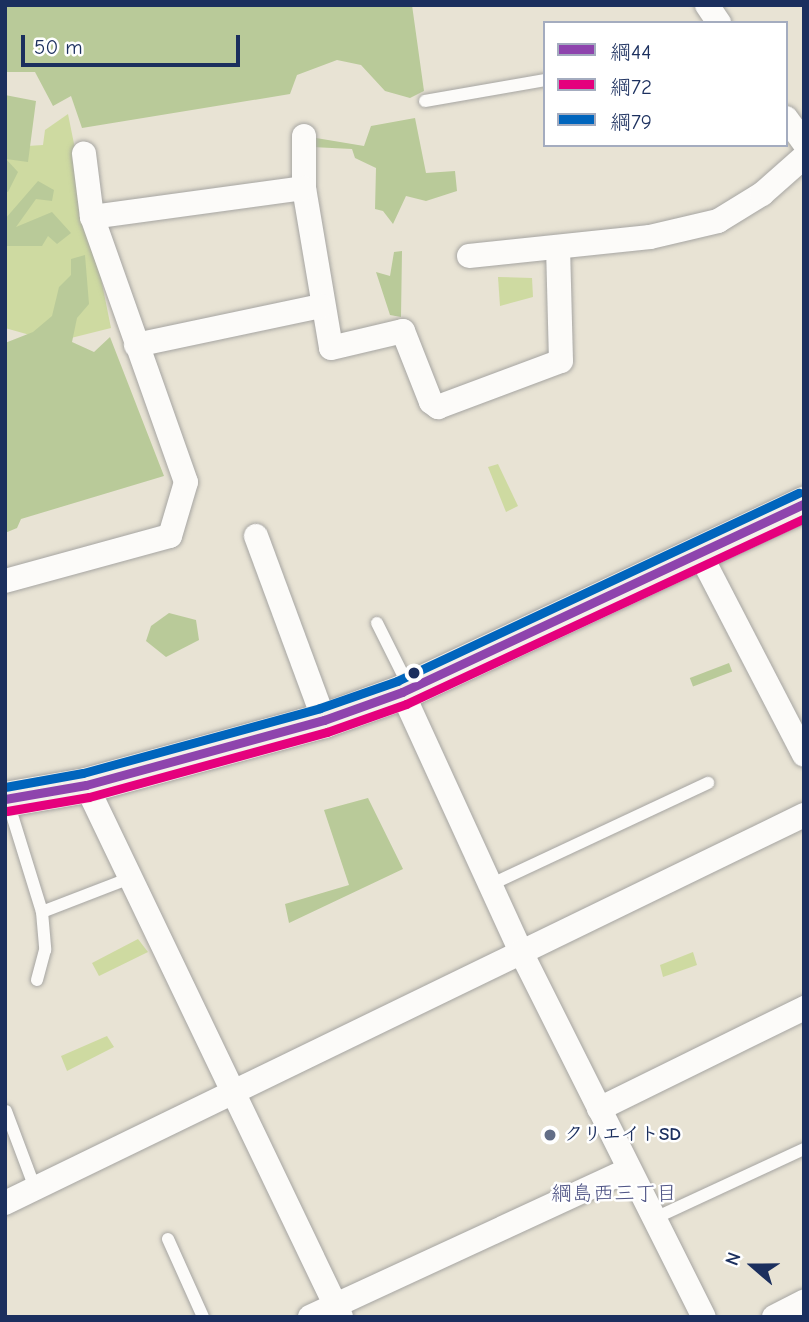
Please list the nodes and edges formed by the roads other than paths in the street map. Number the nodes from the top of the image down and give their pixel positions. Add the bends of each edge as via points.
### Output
1 (707, 5) edge
2 (718, 21) edge
3 (543, 80) edge
4 (425, 101) dead end
5 (788, 121) edge
6 (304, 136) dead end
7 (804, 143) edge
8 (84, 154) dead end
9 (804, 157) edge
10 (304, 188) junction
11 (92, 217) junction
12 (558, 249) junction
13 (469, 256) dead end
14 (321, 306) junction
15 (136, 345) junction
16 (804, 504) edge
17 (256, 537) dead end
18 (700, 554) junction
19 (5, 581) edge
20 (377, 623) dead end
21 (405, 690) junction
22 (324, 720) junction
23 (804, 755) edge
24 (708, 783) dead end
25 (86, 785) junction
26 (6, 798) edge
27 (804, 815) edge
28 (130, 878) junction
29 (490, 885) junction
30 (42, 912) junction
31 (521, 952) junction
32 (37, 980) dead end
33 (804, 1008) edge
34 (231, 1090) junction
35 (599, 1109) junction
36 (6, 1111) edge
37 (804, 1149) edge
38 (628, 1170) junction
39 (35, 1188) junction
40 (5, 1203) edge
41 (653, 1219) junction
42 (168, 1239) dead end
43 (804, 1302) edge
44 (339, 1311) edge
45 (203, 1317) edge
46 (310, 1317) edge
47 (704, 1317) edge
48 (774, 1317) edge

1 - 2 street
3 - 4 lane
5 - 7 street
6 - 10 street
8 - 11 street
9 - 12 street via 762,194 718,221 650,237
10 - 11 street
10 - 14 street
11 - 15 street
12 - 13 street
12 - 14 street via 561,361 450,406 431,402 403,331 331,348
14 - 15 street
15 - 19 street via 186,482 170,536
16 - 18 main road
17 - 22 street
18 - 21 main road
18 - 23 street
20 - 21 lane
21 - 22 main road
21 - 29 street
22 - 25 main road
24 - 29 lane
25 - 26 main road
25 - 28 street
26 - 30 lane
27 - 31 street
28 - 30 lane
28 - 34 street
29 - 31 street
30 - 32 lane via 45,950
31 - 34 street
31 - 35 street
33 - 35 street
34 - 39 street
34 - 44 street
35 - 38 street
36 - 39 lane
37 - 41 lane
38 - 41 street
38 - 44 street
39 - 40 street
41 - 47 street
42 - 45 lane
43 - 48 street
44 - 46 street

